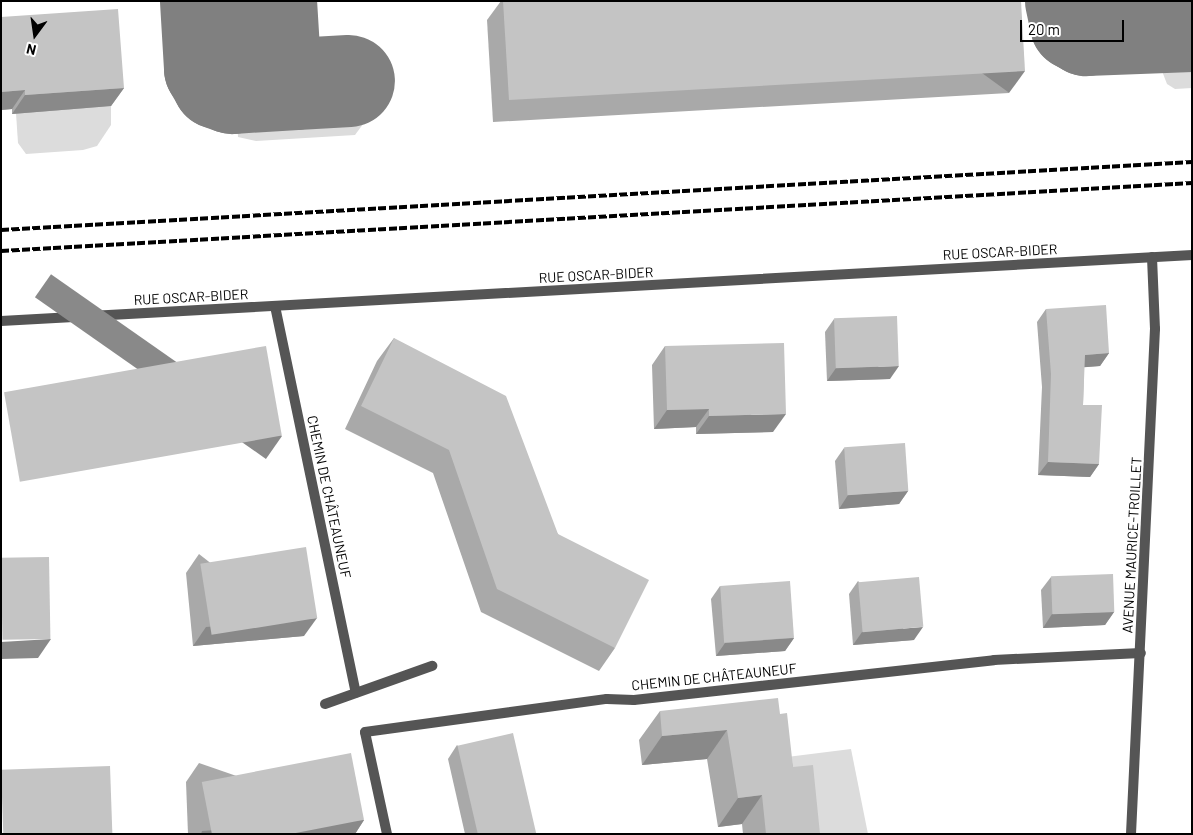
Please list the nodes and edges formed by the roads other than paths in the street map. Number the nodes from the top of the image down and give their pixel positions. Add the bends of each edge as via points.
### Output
1 (1192, 255) edge
2 (1152, 257) junction
3 (275, 306) junction
4 (1, 321) edge
5 (1141, 653) junction
6 (432, 666) dead end
7 (356, 693) junction
8 (325, 704) dead end
9 (387, 834) edge
10 (1131, 834) edge

1 - 2 street, RUE OSCAR-BIDER
2 - 3 street, RUE OSCAR-BIDER
2 - 5 street, AVENUE MAURICE-TROILLET via 1155,329
3 - 4 street, RUE OSCAR-BIDER
3 - 7 street, CHEMIN DE CHÂTEAUNEUF
5 - 9 street, CHEMIN DE CHÂTEAUNEUF via 994,660 634,700 608,699 365,732
5 - 10 street, AVENUE MAURICE-TROILLET
6 - 7 street
7 - 8 street

